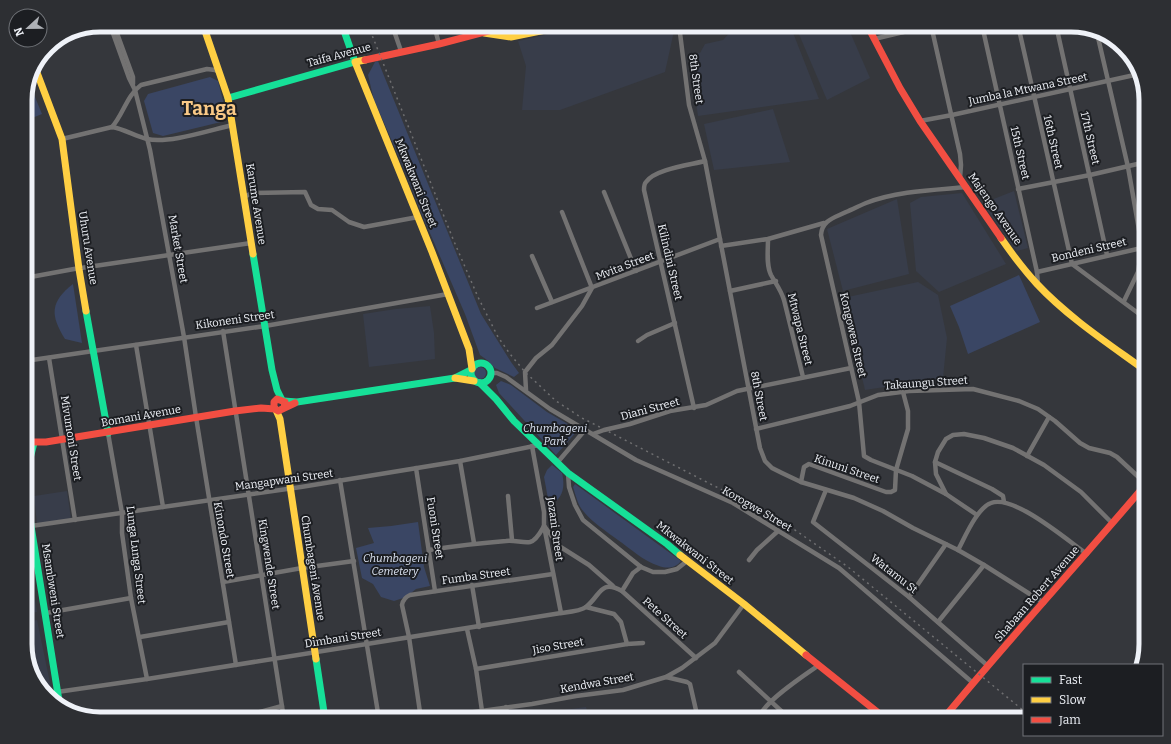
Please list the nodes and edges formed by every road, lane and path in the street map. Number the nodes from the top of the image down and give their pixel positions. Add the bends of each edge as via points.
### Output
1 (113, 32) edge
2 (117, 32) edge
3 (205, 32) edge
4 (344, 32) edge
5 (394, 32) edge
6 (436, 32) edge
7 (484, 32) edge
8 (510, 32) edge
9 (529, 32) edge
10 (680, 32) edge
11 (870, 32) edge
12 (903, 32) edge
13 (934, 32) edge
14 (984, 32) edge
15 (1020, 32) edge
16 (1058, 32) edge
17 (480, 33) junction
18 (511, 36) junction
19 (1098, 38) edge
20 (874, 39) junction
21 (439, 44) junction
22 (401, 51) junction
23 (355, 62) junction
24 (37, 73) edge
25 (220, 73) junction
26 (1134, 75) edge
27 (1108, 81) junction
28 (134, 88) junction
29 (1070, 89) junction
30 (1034, 97) junction
31 (228, 98) junction
32 (1000, 105) junction
33 (952, 115) junction
34 (920, 121) junction
35 (233, 125) junction
36 (112, 127) junction
37 (62, 139) junction
38 (148, 139) junction
39 (705, 161) junction
40 (1139, 164) edge
41 (1128, 167) junction
42 (1090, 175) junction
43 (960, 179) junction
44 (1053, 183) junction
45 (967, 188) junction
46 (1018, 189) junction
47 (604, 192) dead end
48 (244, 197) junction
49 (562, 212) dead end
50 (418, 217) junction
51 (827, 222) junction
52 (1139, 222) edge
53 (720, 239) junction
54 (768, 239) junction
55 (251, 244) junction
56 (721, 246) junction
57 (1139, 248) edge
58 (170, 256) junction
59 (532, 256) dead end
60 (1107, 256) junction
61 (660, 262) junction
62 (1072, 264) junction
63 (1139, 268) edge
64 (79, 269) junction
65 (636, 271) junction
66 (1037, 272) junction
67 (32, 277) edge
68 (776, 281) junction
69 (1038, 285) junction
70 (592, 288) junction
71 (730, 291) junction
72 (448, 294) junction
73 (1124, 301) junction
74 (552, 302) junction
75 (537, 308) dead end
76 (1139, 313) edge
77 (675, 323) junction
78 (265, 326) junction
79 (223, 331) junction
80 (184, 337) junction
81 (638, 341) dead end
82 (136, 345) junction
83 (469, 349) junction
84 (95, 352) junction
85 (49, 358) junction
86 (32, 360) edge
87 (483, 364) junction
88 (1139, 366) edge
89 (851, 368) junction
90 (472, 370) junction
91 (490, 376) junction
92 (455, 378) junction
93 (803, 378) junction
94 (477, 382) junction
95 (748, 388) junction
96 (526, 390) junction
97 (903, 392) junction
98 (496, 399) junction
99 (859, 402) junction
100 (279, 405) junction
101 (694, 408) junction
102 (235, 411) junction
103 (1049, 416) junction
104 (196, 418) junction
105 (150, 426) junction
106 (756, 429) junction
107 (585, 430) junction
108 (108, 433) junction
109 (593, 434) junction
110 (62, 440) junction
111 (34, 443) joint
112 (535, 445) junction
113 (32, 449) edge
114 (1027, 456) junction
115 (460, 462) junction
116 (935, 462) junction
117 (557, 463) junction
118 (416, 468) junction
119 (896, 470) junction
120 (568, 473) junction
121 (1139, 477) edge
122 (340, 480) junction
123 (801, 482) junction
124 (290, 488) junction
125 (826, 490) junction
126 (1139, 492) edge
127 (249, 494) junction
128 (946, 494) junction
129 (508, 496) dead end
130 (209, 500) junction
131 (1004, 502) junction
132 (163, 507) junction
133 (122, 513) junction
134 (977, 515) junction
135 (75, 520) junction
136 (1112, 523) junction
137 (32, 526) edge
138 (544, 526) junction
139 (778, 531) junction
140 (32, 532) edge
141 (512, 540) junction
142 (474, 543) junction
143 (946, 544) junction
144 (429, 550) junction
145 (958, 550) junction
146 (1087, 554) junction
147 (749, 560) dead end
148 (354, 561) junction
149 (687, 561) junction
150 (984, 564) junction
151 (641, 567) junction
152 (302, 568) junction
153 (553, 574) junction
154 (262, 576) junction
155 (222, 582) junction
156 (472, 585) junction
157 (614, 586) junction
158 (436, 591) junction
159 (622, 591) junction
160 (908, 597) junction
161 (132, 598) junction
162 (1044, 603) junction
163 (744, 604) junction
164 (586, 607) junction
165 (46, 613) junction
166 (562, 614) junction
167 (229, 622) junction
168 (938, 622) junction
169 (479, 627) junction
170 (467, 629) junction
171 (140, 636) junction
172 (409, 637) junction
173 (643, 643) dead end
174 (367, 644) junction
175 (627, 644) junction
176 (315, 652) junction
177 (275, 658) junction
178 (696, 658) junction
179 (236, 665) junction
180 (819, 665) junction
181 (988, 666) junction
182 (476, 669) junction
183 (739, 672) dead end
184 (666, 677) junction
185 (147, 679) junction
186 (973, 683) junction
187 (57, 692) junction
188 (58, 697) edge
189 (771, 701) junction
190 (282, 706) junction
191 (506, 707) junction
192 (482, 710) junction
193 (260, 712) edge
194 (283, 712) edge
195 (325, 712) edge
196 (378, 712) edge
197 (423, 712) edge
198 (469, 712) edge
199 (507, 712) edge
200 (696, 712) edge
201 (761, 712) edge
202 (783, 712) edge
203 (877, 712) edge
204 (949, 712) edge

1 - 28 street, Market Street
2 - 28 street, Market Street via 133,77
3 - 25 main road, Karume Avenue
4 - 23 main road, Mkwakwani Street
5 - 22 street
6 - 21 street
7 - 17 main road, Taifa Avenue
8 - 18 street
9 - 18 main road, Taifa Avenue
10 - 39 street, 8th Street via 690,105
11 - 20 main road, Majengo Avenue
12 - 20 street
13 - 33 street
14 - 32 street, 15th Street
15 - 30 street, 16th Street
16 - 29 street, 17th Street
17 - 18 main road, Taifa Avenue
17 - 21 main road, Taifa Avenue
19 - 27 street
20 - 34 main road, Majengo Avenue
21 - 22 main road, Taifa Avenue
22 - 23 main road, Taifa Avenue
23 - 31 main road, Taifa Avenue
23 - 50 main road, Mkwakwani Street
24 - 37 main road, Uhuru Avenue
25 - 28 street via 211,69
25 - 31 main road, Karume Avenue
26 - 27 street, Jumba la Mtwana Street
27 - 29 street, Jumba la Mtwana Street
27 - 41 street
28 - 36 street
28 - 38 street, Market Street
29 - 30 street, Jumba la Mtwana Street
29 - 42 street, 17th Street
30 - 32 street, Jumba la Mtwana Street
30 - 44 street, 16th Street
31 - 35 main road, Karume Avenue
32 - 33 street, Jumba la Mtwana Street
32 - 46 street, 15th Street
33 - 34 street, Jumba la Mtwana Street
33 - 43 street via 960,154
34 - 43 main road, Majengo Avenue
35 - 38 street via 167,140
35 - 48 main road, Karume Avenue
36 - 37 street
36 - 38 street
37 - 64 main road, Uhuru Avenue
38 - 58 street, Market Street
39 - 53 street, 8th Street
39 - 61 street, Kilindini Street via 651,176 645,183 644,190
40 - 41 street
41 - 42 street
41 - 52 street
42 - 44 street
42 - 60 street, 17th Street
43 - 45 main road, Majengo Avenue
44 - 46 street
44 - 62 street, 16th Street
45 - 51 street via 928,190 883,198 866,203
45 - 69 main road, Majengo Avenue
46 - 66 street, 15th Street
47 - 65 street
48 - 50 street via 252,193 305,192 311,205 318,209 332,210 349,222 364,227
48 - 55 main road, Karume Avenue
49 - 70 street
50 - 72 main road, Mkwakwani Street
51 - 54 street
51 - 89 street, Kongowea Street via 821,228 821,235
53 - 56 street, 8th Street
53 - 61 street, Mvita Street
54 - 56 street
54 - 68 street, Mtwapa Street via 769,270
55 - 58 street
55 - 78 main road, Karume Avenue
56 - 71 street, 8th Street
57 - 60 street, Bondeni Street
58 - 64 street
58 - 80 street, Market Street
59 - 74 street
60 - 62 street, Bondeni Street
61 - 65 street, Mvita Street
61 - 77 street, Kilindini Street
62 - 66 street, Bondeni Street
62 - 73 street
63 - 73 street
64 - 67 street
64 - 84 main road, Uhuru Avenue
65 - 70 street, Mvita Street
66 - 69 street, 15th Street
68 - 71 street
68 - 93 street, Mtwapa Street via 784,300
69 - 88 main road, Majengo Avenue via 1094,333
70 - 74 street, Mvita Street
70 - 96 street via 552,346 536,358 525,372
71 - 95 street, 8th Street
72 - 78 street, Kikoneni Street
72 - 83 main road, Mkwakwani Street
73 - 76 street
74 - 75 street, Mvita Street
77 - 81 street
77 - 101 street, Kilindini Street
78 - 79 street, Kikoneni Street
78 - 100 main road, Karume Avenue
79 - 80 street, Kikoneni Street
79 - 102 street, Kingwende Street
80 - 82 street, Kikoneni Street
80 - 104 street, Market Street
82 - 84 street, Kikoneni Street
82 - 105 street
83 - 87 main road
83 - 90 main road
84 - 85 street, Kikoneni Street
84 - 108 main road, Uhuru Avenue
85 - 86 street, Kikoneni Street
85 - 110 street, Mivumoni Street
87 - 90 main road via 475,366
87 - 91 main road via 490,369
89 - 93 street, Diani Street
89 - 99 street, Kongowea Street
90 - 92 main road
90 - 94 main road via 472,378
91 - 94 main road via 484,383
91 - 96 street, Korogwe Street via 497,373
91 - 98 main road
92 - 94 main road
92 - 100 main road
93 - 95 street, Diani Street
94 - 98 main road, Mkwakwani Street
95 - 101 street, Diani Street
95 - 106 street, 8th Street
96 - 107 street, Korogwe Street via 550,409
97 - 99 street, Takaungu Street via 878,395
97 - 103 street, Takaungu Street via 974,389 1019,401
97 - 119 street, Kinuni Street via 908,412 908,429
98 - 112 main road, Mkwakwani Street
99 - 106 street, Takaungu Street
99 - 119 street, Kongowea Street via 864,456
100 - 102 main road, Bomani Avenue
100 - 124 main road, Chumbageni Avenue
101 - 109 street, Diani Street via 670,411
102 - 104 main road, Bomani Avenue
102 - 127 street, Kingwende Street
103 - 114 street
103 - 121 street, Takaungu Street via 1084,446 1117,457
104 - 105 main road, Bomani Avenue
104 - 130 street, Kinondo Street
105 - 108 main road, Bomani Avenue
105 - 132 street
106 - 123 street, 8th Street via 765,461 772,468
107 - 109 street, Korogwe Street
107 - 117 street
108 - 110 main road, Bomani Avenue
108 - 133 street, Lunga Lunga Street
109 - 139 street, Korogwe Street via 636,460 733,504
110 - 111 main road, Bomani Avenue
110 - 135 street, Mivumoni Street
111 - 113 main road, Msambweni Street
112 - 115 street, Mangapwani Street
112 - 117 main road, Mkwakwani Street
112 - 138 street, Jozani Street
114 - 116 street via 1006,445 964,434 946,439
114 - 136 street via 1081,492
115 - 118 street, Mangapwani Street
115 - 142 street
116 - 128 street via 936,474
116 - 131 street via 992,489 1003,496
117 - 120 main road, Mkwakwani Street
118 - 122 street, Mangapwani Street
118 - 144 street, Fuoni Street
119 - 123 street, Kinuni Street via 895,490 891,492 809,464 804,468
119 - 128 street
120 - 149 main road, Mkwakwani Street
120 - 151 street via 569,487 575,505 584,520
122 - 124 street, Mangapwani Street
122 - 148 street
123 - 125 street, 8th Street
124 - 127 street, Mangapwani Street
124 - 152 main road, Chumbageni Avenue
125 - 143 street, 8th Street via 854,498
125 - 160 street, Watamu St via 813,522
126 - 136 main road, Shabaan Robert Avenue
127 - 130 street, Mangapwani Street
127 - 154 street, Kingwende Street
128 - 134 street
129 - 141 street
130 - 132 street, Mangapwani Street
130 - 155 street, Kinondo Street
131 - 134 street via 991,502
131 - 146 street via 1029,512
132 - 133 street, Mangapwani Street
133 - 135 street, Mangapwani Street
133 - 161 street, Lunga Lunga Street via 122,533
134 - 145 street
135 - 137 street, Mangapwani Street
136 - 146 main road, Shabaan Robert Avenue
138 - 141 street via 540,534 530,542
138 - 153 street, Jozani Street
138 - 157 street via 559,546 590,565
139 - 147 street
139 - 186 street, Korogwe Street via 839,568
140 - 165 main road, Msambweni Street
141 - 142 street
142 - 144 street
143 - 145 street, 8th Street
143 - 160 street
144 - 158 street, Fuoni Street
145 - 150 street, 8th Street
146 - 162 main road, Shabaan Robert Avenue
148 - 152 street
148 - 174 street
149 - 151 street via 677,569 665,572 653,572
149 - 163 main road, Mkwakwani Street
150 - 162 street, 8th Street
150 - 168 street
151 - 159 street via 633,573
152 - 154 street
152 - 176 main road, Chumbageni Avenue
153 - 156 street, Fumba Street
153 - 166 street, Jozani Street
154 - 155 street
154 - 177 street, Kingwende Street
155 - 167 street, Kinondo Street
156 - 158 street, Fumba Street
156 - 169 street
157 - 159 street
157 - 164 street via 604,587
158 - 172 street, Fumba Street via 410,595 403,601
159 - 178 street, Pete Street
160 - 168 street, Watamu St
161 - 165 street
161 - 171 street, Lunga Lunga Street
162 - 181 main road, Shabaan Robert Avenue
163 - 178 street, Kendwa Street via 715,643
163 - 180 main road, Mkwakwani Street
164 - 166 street, Dimbani Street
164 - 175 street via 614,614 622,622
165 - 187 main road, Msambweni Street
166 - 169 street, Dimbani Street
167 - 171 street
167 - 179 street, Kinondo Street
168 - 181 street, Watamu St
169 - 170 street, Dimbani Street
170 - 172 street, Dimbani Street
170 - 182 street
171 - 185 street, Lunga Lunga Street
172 - 174 street, Dimbani Street
172 - 197 street, Fumba Street
173 - 175 street, Jiso Street
174 - 176 street, Dimbani Street
174 - 196 street
175 - 182 street, Jiso Street
176 - 177 street, Dimbani Street
176 - 195 main road, Chumbageni Avenue
177 - 179 street, Dimbani Street
177 - 190 street, Kingwende Street
178 - 184 street, Kendwa Street
179 - 185 street, Dimbani Street
180 - 189 street
180 - 203 main road, Mkwakwani Street
181 - 186 main road, Shabaan Robert Avenue
182 - 192 street
183 - 189 street
184 - 191 street, Kendwa Street via 623,690
184 - 200 street via 690,684
185 - 187 street, Dimbani Street
186 - 204 main road, Shabaan Robert Avenue
187 - 188 main road, Msambweni Street
189 - 201 street
189 - 202 street
190 - 193 street
190 - 194 street, Kingwende Street
191 - 192 street, Kendwa Street
191 - 199 street
192 - 198 street, Kendwa Street

